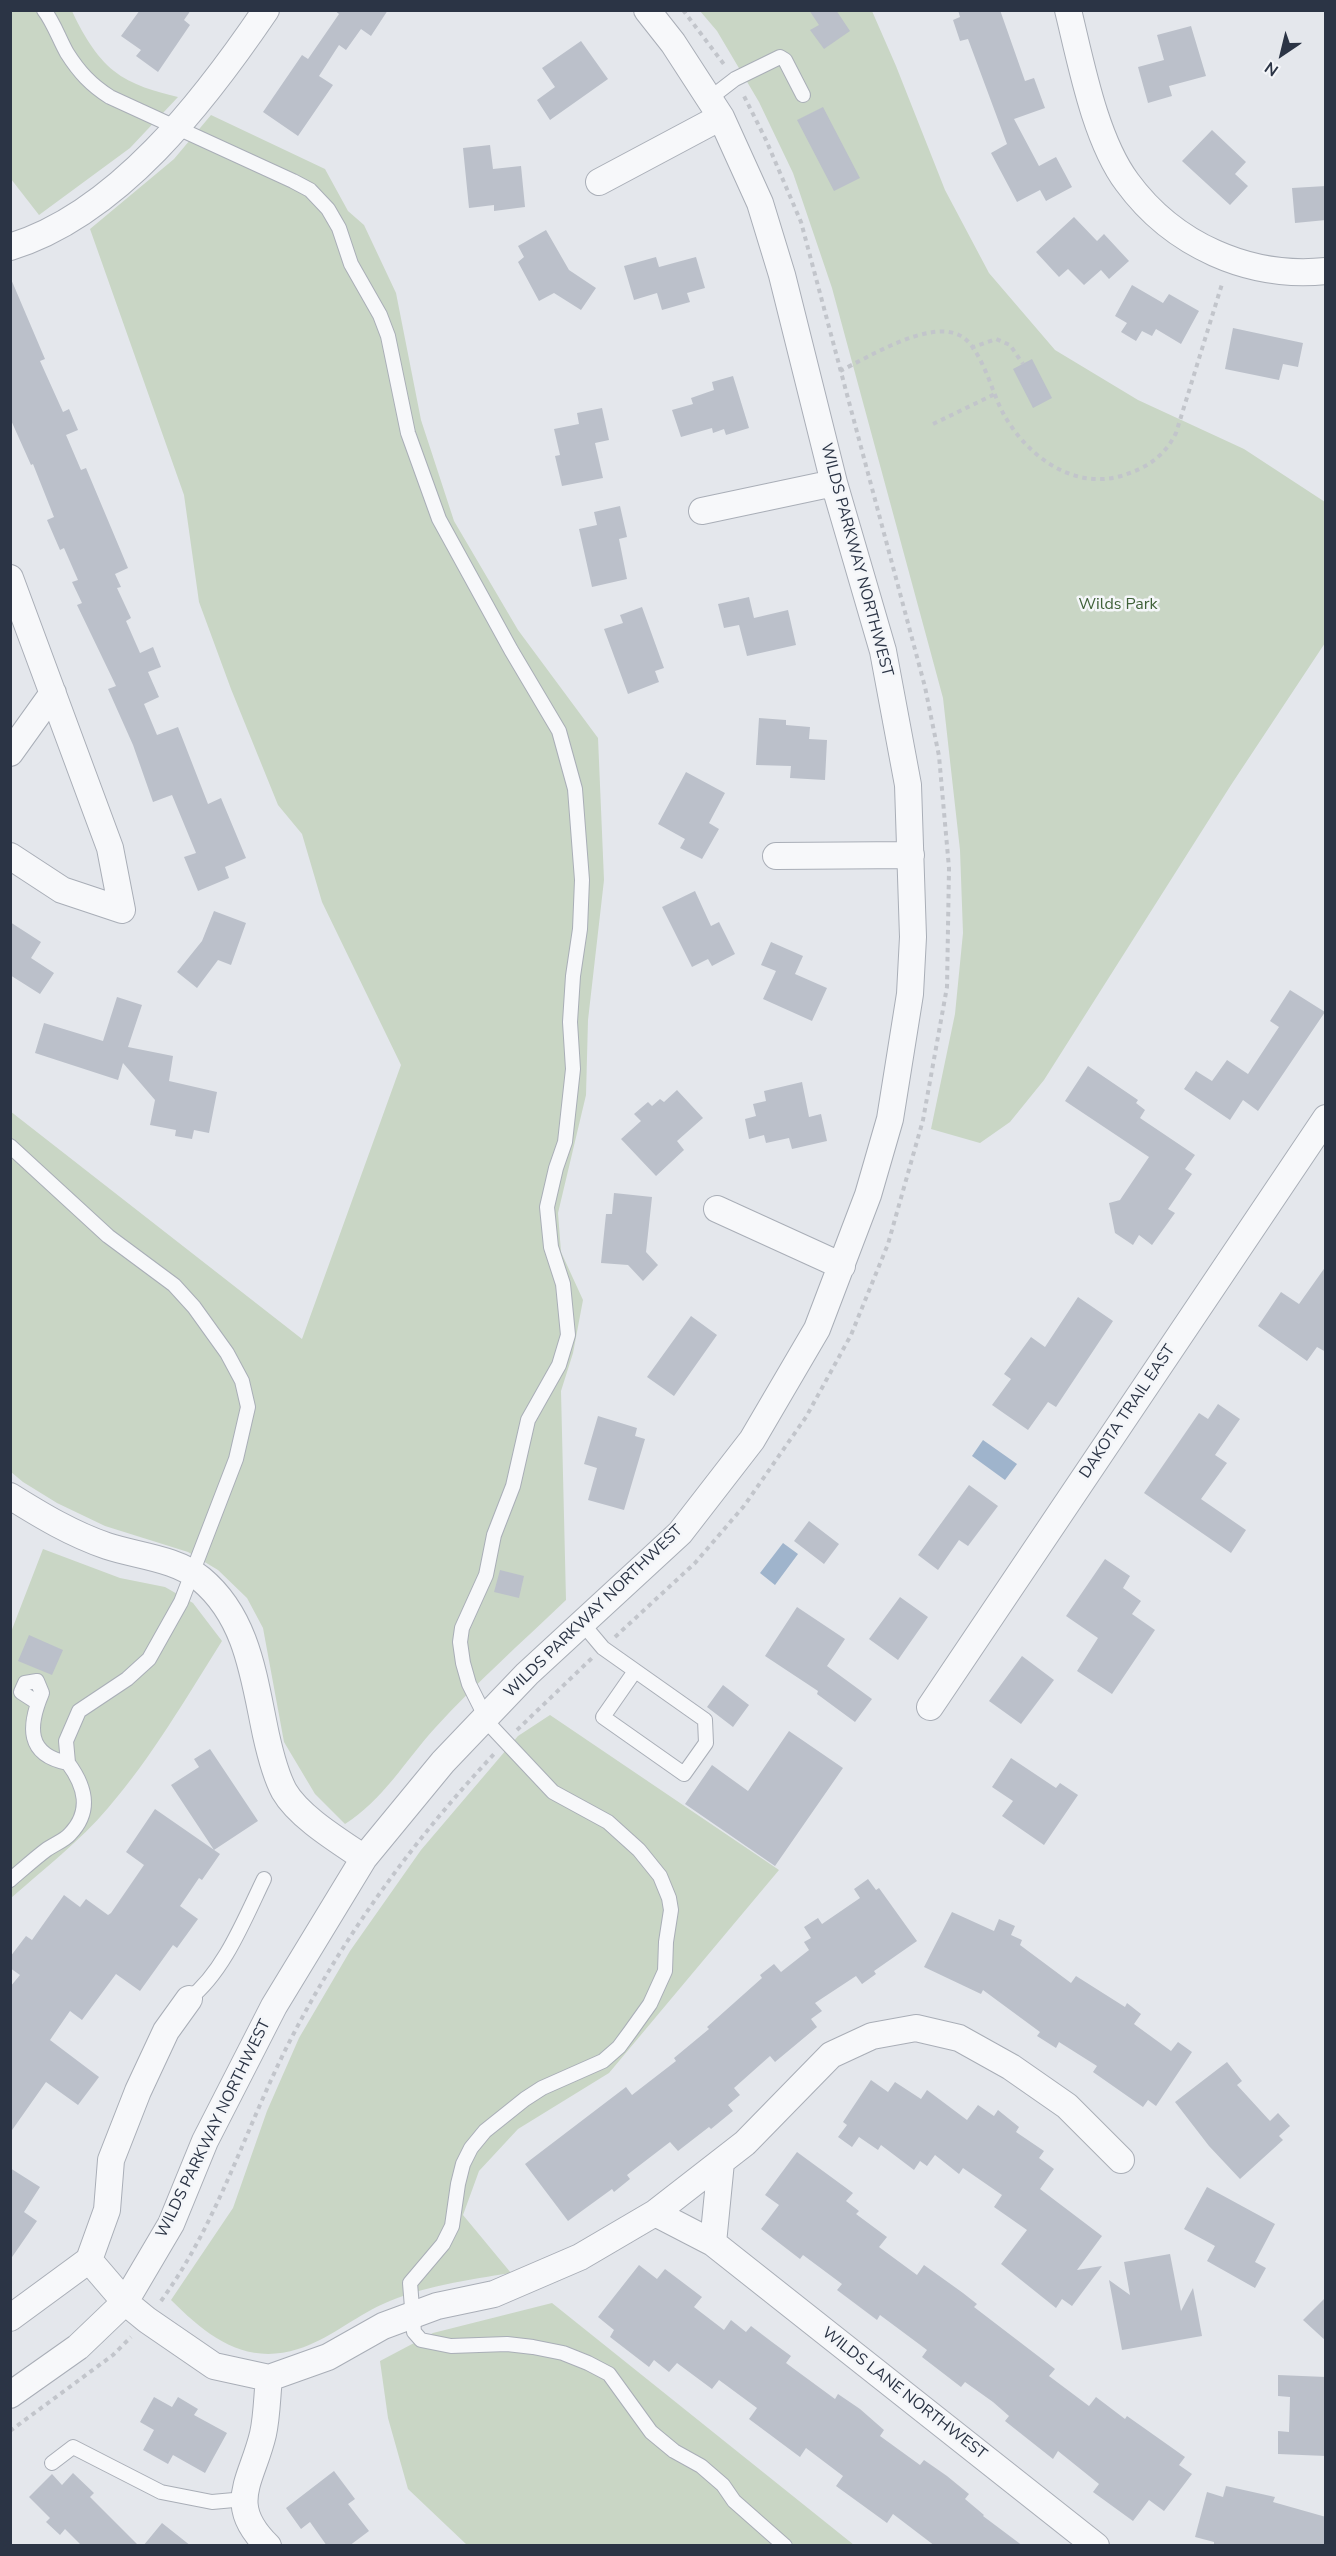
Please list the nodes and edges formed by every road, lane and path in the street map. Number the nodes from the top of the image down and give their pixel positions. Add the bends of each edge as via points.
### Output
1 (44, 10) edge
2 (266, 10) edge
3 (647, 10) edge
4 (683, 10) edge
5 (1068, 10) edge
6 (735, 79) junction
7 (803, 95) dead end
8 (715, 108) junction
9 (177, 127) junction
10 (598, 182) dead end
11 (10, 247) edge
12 (1326, 271) edge
13 (1222, 284) dead end
14 (971, 348) junction
15 (1023, 364) dead end
16 (840, 371) junction
17 (995, 394) junction
18 (933, 424) dead end
19 (834, 483) junction
20 (702, 511) dead end
21 (10, 578) edge
22 (53, 693) junction
23 (10, 753) edge
24 (911, 855) junction
25 (10, 856) edge
26 (776, 856) dead end
27 (1326, 1118) edge
28 (10, 1146) edge
29 (717, 1209) dead end
30 (842, 1266) junction
31 (10, 1496) edge
32 (192, 1574) junction
33 (582, 1623) junction
34 (603, 1648) junction
35 (635, 1671) junction
36 (38, 1703) dead end
37 (930, 1707) dead end
38 (485, 1718) junction
39 (505, 1742) junction
40 (68, 1763) junction
41 (363, 1858) junction
42 (264, 1879) dead end
43 (10, 1880) edge
44 (189, 1999) joint
45 (1121, 2160) dead end
46 (721, 2162) junction
47 (655, 2213) junction
48 (713, 2243) junction
49 (90, 2260) junction
50 (125, 2302) junction
51 (411, 2316) junction
52 (10, 2318) edge
53 (147, 2320) junction
54 (269, 2378) junction
55 (10, 2395) edge
56 (10, 2431) edge
57 (52, 2463) dead end
58 (245, 2499) junction
59 (268, 2546) edge
60 (785, 2546) edge
61 (1096, 2546) edge

1 - 9 lane via 87,82 110,97
2 - 9 street via 230,64
3 - 8 street, WILDS PARKWAY NORTHWEST
4 - 6 path
5 - 12 street via 1090,100 1107,144 1126,182 1157,216 1186,239 1222,258 1264,270
6 - 7 lane via 780,57
6 - 8 lane
6 - 16 path via 801,222
8 - 10 street
8 - 19 street, WILDS PARKWAY NORTHWEST via 760,203
9 - 11 street via 90,208 37,239
9 - 38 lane via 310,190 333,219 388,336 403,413 439,519 559,731 575,789 582,880 570,1022 573,1070 565,1142 548,1207 551,1247 563,1284 568,1335 559,1365 528,1420 486,1575 462,1628 463,1663
13 - 17 path via 1176,433 1156,461 1106,480 1084,479 1063,472 1018,434
14 - 15 path via 996,339 1010,345
14 - 16 path via 959,335 926,332
14 - 17 path
16 - 34 path via 926,687 939,756 950,868 947,987 923,1120 888,1244 851,1335 806,1417 744,1506 695,1563
17 - 18 path
19 - 20 street
19 - 24 street, WILDS PARKWAY NORTHWEST via 883,651 908,785
21 - 22 street
22 - 23 street
22 - 25 street via 110,848 122,910 62,890
24 - 26 street
24 - 30 street, WILDS PARKWAY NORTHWEST via 911,971 901,1054 890,1119
27 - 37 street, DAKOTA TRAIL EAST
28 - 32 lane via 108,1236 174,1285 194,1306 242,1381 248,1407 236,1459
29 - 30 street
30 - 33 street, WILDS PARKWAY NORTHWEST via 817,1329 752,1440 680,1533
31 - 32 street via 54,1524 108,1546 166,1561
32 - 40 lane via 149,1659 79,1711 66,1741
32 - 41 street via 221,1601 242,1633 271,1758 285,1792 308,1818
33 - 34 lane
33 - 38 street, WILDS PARKWAY NORTHWEST
34 - 35 lane
34 - 39 path
35 - 35 lane via 705,1720 706,1743 684,1774 603,1717
36 - 40 lane via 32,1728 34,1743 44,1755
38 - 39 lane
38 - 41 street, WILDS PARKWAY NORTHWEST
39 - 51 lane via 553,1792 608,1822 660,1876 671,1910 665,1971 650,2004 619,2047 603,2061 525,2099 485,2131 471,2148 458,2184 452,2226 430,2262 410,2283
39 - 53 path via 455,1795 345,1943 294,2033 184,2270
40 - 43 lane via 85,1795 80,1822 69,1836
41 - 50 street, WILDS PARKWAY NORTHWEST via 274,2006 205,2141 171,2224
42 - 44 lane via 236,1938 203,1989
44 - 49 street via 166,2031 111,2160 107,2210
45 - 46 street via 1067,2106 1011,2067 959,2038 916,2028 872,2036 831,2055 745,2143
46 - 47 street
46 - 48 street
47 - 48 street, WILDS LANE NORTHWEST
47 - 51 street via 580,2257 494,2294 437,2306
48 - 61 street, WILDS LANE NORTHWEST
49 - 50 street
49 - 52 street
50 - 53 street
50 - 55 street, WILDS PARKWAY NORTHWEST via 78,2347
51 - 54 street via 383,2326 328,2358
51 - 60 lane via 421,2340 451,2346 533,2347 563,2353 609,2374 651,2432 701,2466
53 - 54 street via 214,2366
53 - 56 path via 113,2355
54 - 58 street via 263,2433
57 - 58 lane via 73,2446 161,2492 212,2502
58 - 59 street via 243,2508 256,2534

